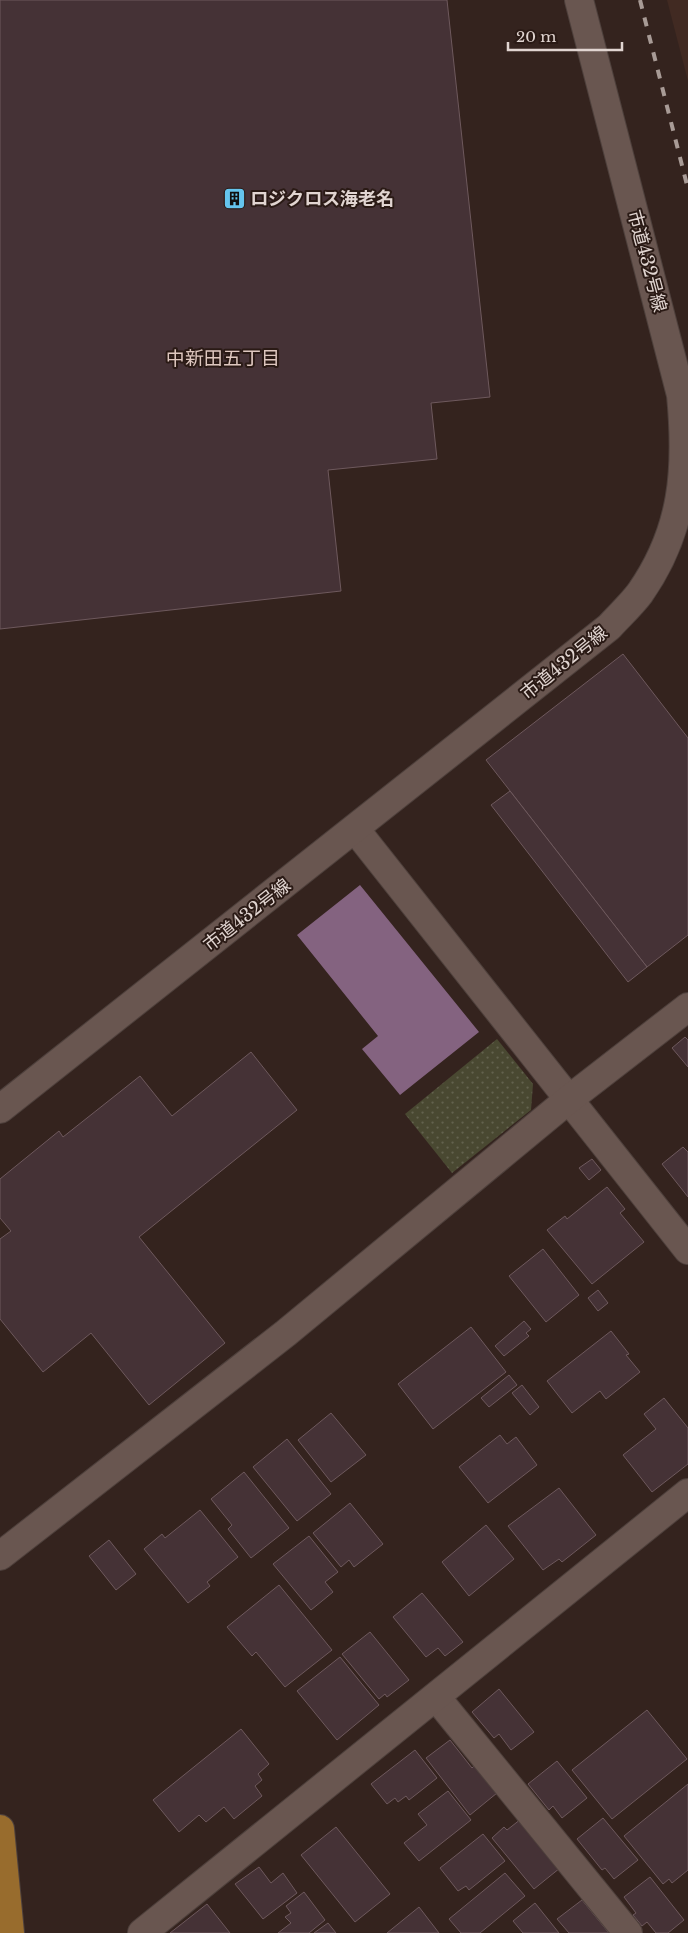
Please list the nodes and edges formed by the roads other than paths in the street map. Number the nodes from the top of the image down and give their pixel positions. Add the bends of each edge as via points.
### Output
1 (579, 0) edge
2 (355, 829) junction
3 (688, 1007) edge
4 (568, 1100) junction
5 (0, 1109) edge
6 (688, 1250) edge
7 (688, 1493) edge
8 (0, 1556) edge
9 (436, 1697) junction
10 (0, 1829) edge
11 (10, 1933) edge
12 (142, 1933) edge
13 (628, 1933) edge

1 - 2 street, 市道432号線 via 681,394 686,430 685,474 677,521 661,559 639,594 609,627
2 - 4 street
2 - 5 street, 市道432号線
3 - 4 street
4 - 6 street
4 - 8 street via 286,1333
7 - 9 street
9 - 12 street
9 - 13 street
10 - 11 main road

